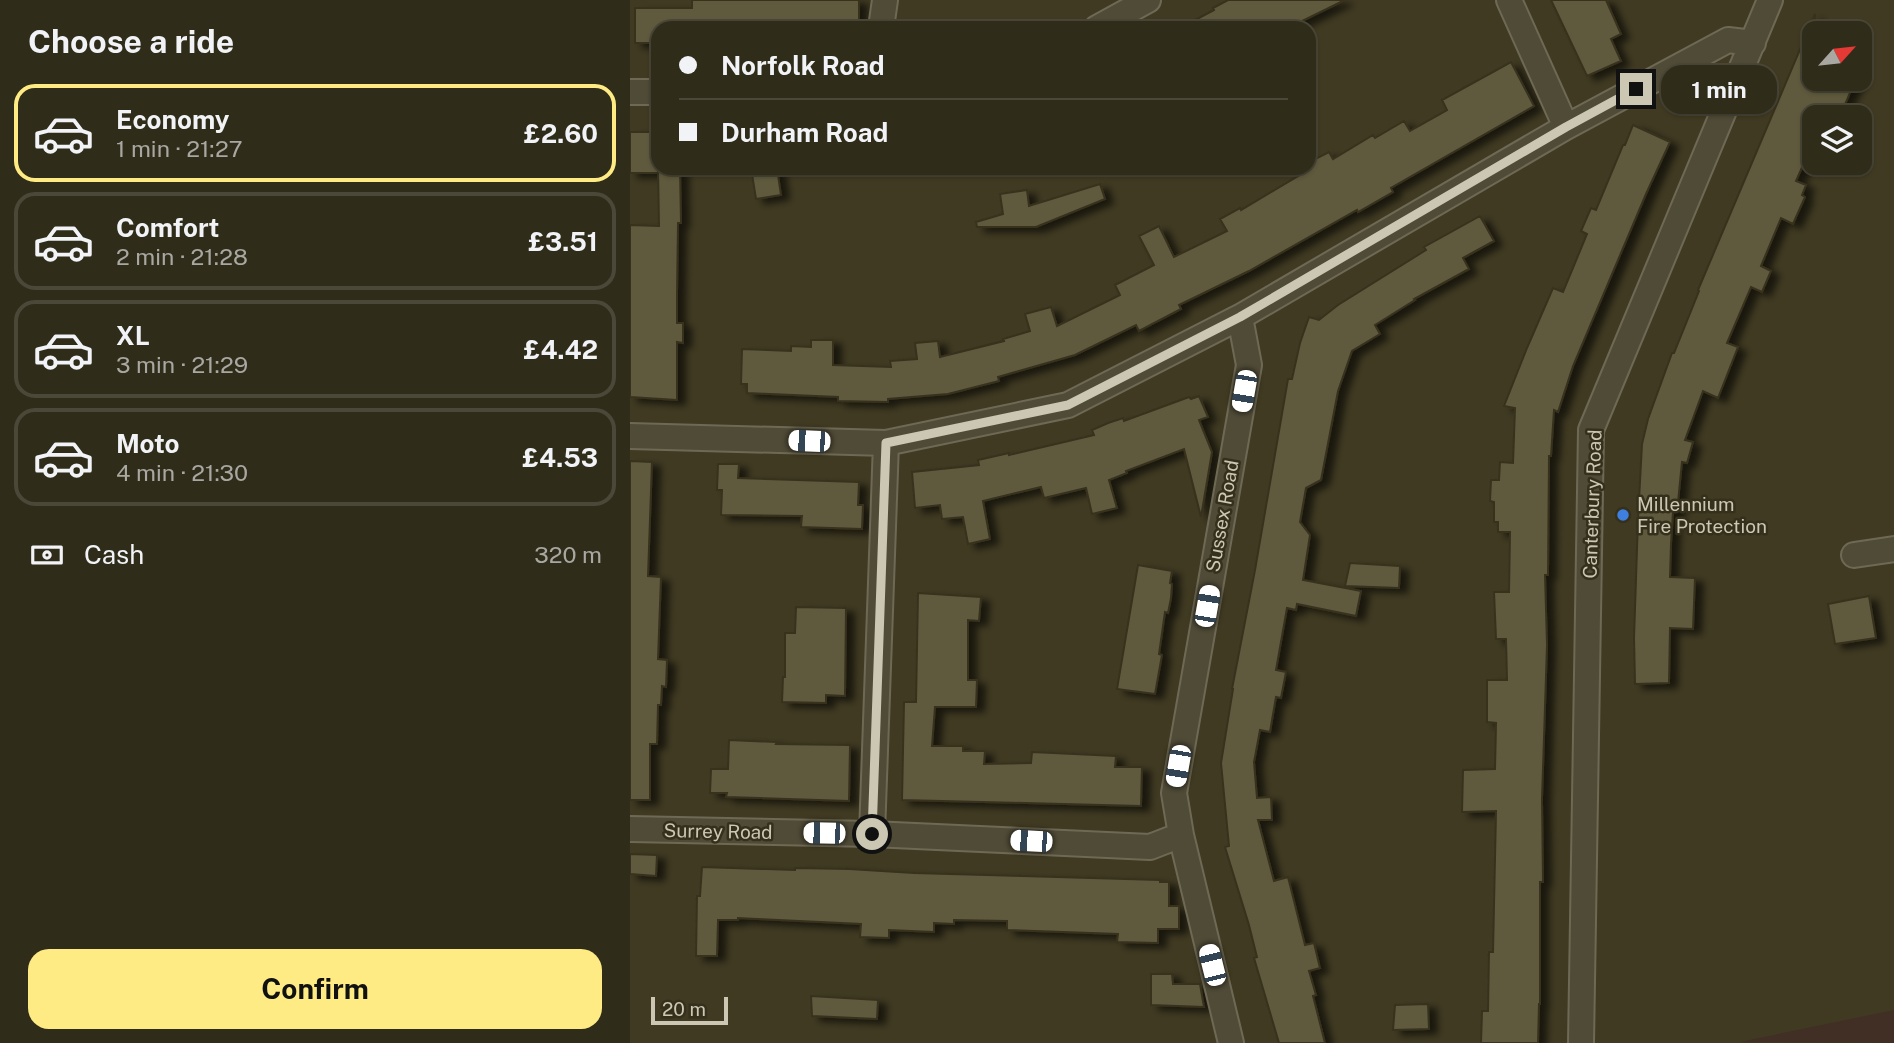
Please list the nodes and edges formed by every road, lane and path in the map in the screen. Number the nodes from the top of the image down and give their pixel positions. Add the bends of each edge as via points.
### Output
1 (885, 0) edge
2 (1148, 0) edge
3 (1509, 0) edge
4 (1770, 0) edge
5 (882, 21) edge
6 (1110, 21) edge
7 (1753, 43) junction
8 (630, 92) edge
9 (651, 92) edge
10 (1566, 127) junction
11 (1240, 317) junction
12 (630, 436) edge
13 (886, 443) junction
14 (1894, 549) edge
15 (1854, 555) dead end
16 (630, 829) edge
17 (872, 834) junction
18 (1181, 835) junction
19 (1231, 1043) edge
20 (1581, 1043) edge

1 - 5 street
2 - 6 street
3 - 10 street
4 - 7 street, Canterbury Road
7 - 10 street via 1728,40
7 - 20 street, Canterbury Road via 1591,430
8 - 9 street
10 - 11 street
11 - 13 street via 1068,405
11 - 18 street, Sussex Road via 1249,365 1174,793
12 - 13 street
13 - 17 street
14 - 15 street
16 - 17 street, Surrey Road
17 - 18 street, Surrey Road via 1150,847
18 - 19 street, Sussex Road

